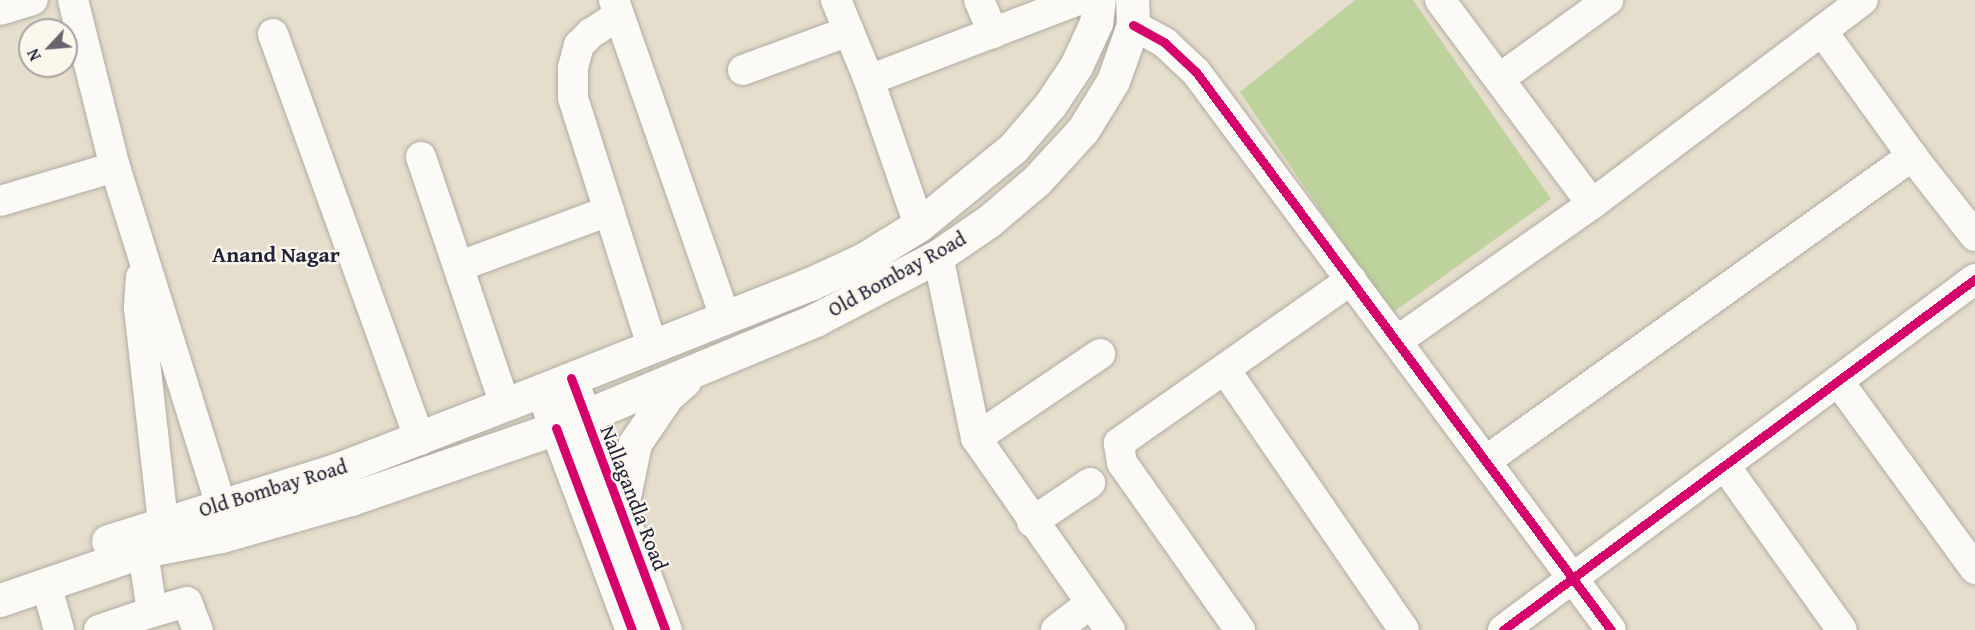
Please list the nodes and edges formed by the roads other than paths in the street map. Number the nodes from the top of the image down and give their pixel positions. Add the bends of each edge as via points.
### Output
1 (32, 0) edge
2 (73, 0) edge
3 (836, 0) edge
4 (979, 0) edge
5 (1078, 0) edge
6 (1100, 0) edge
7 (1440, 0) edge
8 (1608, 0) edge
9 (1863, 0) edge
10 (616, 8) edge
11 (0, 10) edge
12 (1133, 12) edge
13 (849, 31) junction
14 (1822, 31) junction
15 (993, 33) junction
16 (273, 34) dead end
17 (743, 70) dead end
18 (1499, 79) junction
19 (869, 80) junction
20 (1912, 156) junction
21 (421, 157) dead end
22 (115, 167) junction
23 (0, 201) edge
24 (1592, 204) junction
25 (609, 211) junction
26 (919, 225) junction
27 (1975, 236) edge
28 (142, 254) junction
29 (938, 256) junction
30 (460, 266) junction
31 (1975, 279) edge
32 (1351, 280) junction
33 (726, 317) junction
34 (1397, 342) junction
35 (651, 345) junction
36 (1100, 354) dead end
37 (697, 370) junction
38 (1226, 371) junction
39 (1838, 381) junction
40 (556, 384) junction
41 (505, 405) junction
42 (570, 422) junction
43 (976, 438) junction
44 (420, 440) junction
45 (1487, 460) junction
46 (1725, 466) junction
47 (1090, 483) dead end
48 (220, 503) junction
49 (621, 514) junction
50 (164, 522) junction
51 (1032, 522) junction
52 (143, 551) junction
53 (1975, 569) edge
54 (0, 578) edge
55 (1573, 578) junction
56 (46, 585) junction
57 (0, 600) edge
58 (1091, 603) junction
59 (152, 612) junction
60 (59, 630) edge
61 (99, 630) edge
62 (198, 630) edge
63 (632, 630) edge
64 (665, 630) edge
65 (1056, 630) edge
66 (1110, 630) edge
67 (1240, 630) edge
68 (1404, 630) edge
69 (1503, 630) edge
70 (1611, 630) edge
71 (1842, 630) edge

1 - 11 street
2 - 22 street
3 - 13 street
4 - 15 street
5 - 15 street
6 - 26 main road, Old Bombay Road via 1096,23 1076,66 1050,105 1013,148
7 - 18 street
8 - 18 street
9 - 14 street
10 - 25 street via 579,45 573,68 573,98
10 - 33 street
12 - 29 main road, Old Bombay Road via 1113,81 1083,130 1037,180 989,221
12 - 32 street via 1196,72
13 - 17 street
13 - 19 street
14 - 20 street
14 - 24 street
15 - 19 street
16 - 44 street
18 - 24 street
19 - 26 street
20 - 27 street
20 - 45 street
21 - 30 street
22 - 23 street
22 - 28 street
24 - 34 street
25 - 30 street
25 - 35 street
26 - 33 main road, Old Bombay Road via 864,259
28 - 48 street
28 - 50 street via 139,308
29 - 37 main road, Old Bombay Road via 815,320
29 - 43 street
30 - 41 street
31 - 39 street
32 - 34 street
32 - 38 street
33 - 35 main road, Old Bombay Road
34 - 45 street
35 - 40 main road, Old Bombay Road
36 - 43 street
37 - 42 main road, Old Bombay Road
37 - 49 main road via 667,396 636,442
38 - 67 street via 1128,434 1117,450 1128,472
38 - 68 street
39 - 46 street
39 - 53 street
40 - 41 main road, Old Bombay Road
40 - 42 main road
41 - 44 main road, Old Bombay Road
42 - 49 main road, Nallagandla Road
42 - 52 main road, Old Bombay Road via 351,499 221,536
42 - 63 main road
43 - 51 street
44 - 48 main road, Old Bombay Road via 336,470
45 - 55 street
46 - 55 street
46 - 71 street
47 - 51 street
48 - 50 main road, Old Bombay Road
49 - 64 main road, Nallagandla Road
50 - 54 main road, Old Bombay Road
51 - 58 street
52 - 56 main road, Old Bombay Road
52 - 59 street
55 - 69 street
55 - 70 street
56 - 57 main road, Old Bombay Road
56 - 60 street
58 - 65 street
58 - 66 street
59 - 61 street
59 - 62 street via 187,602

